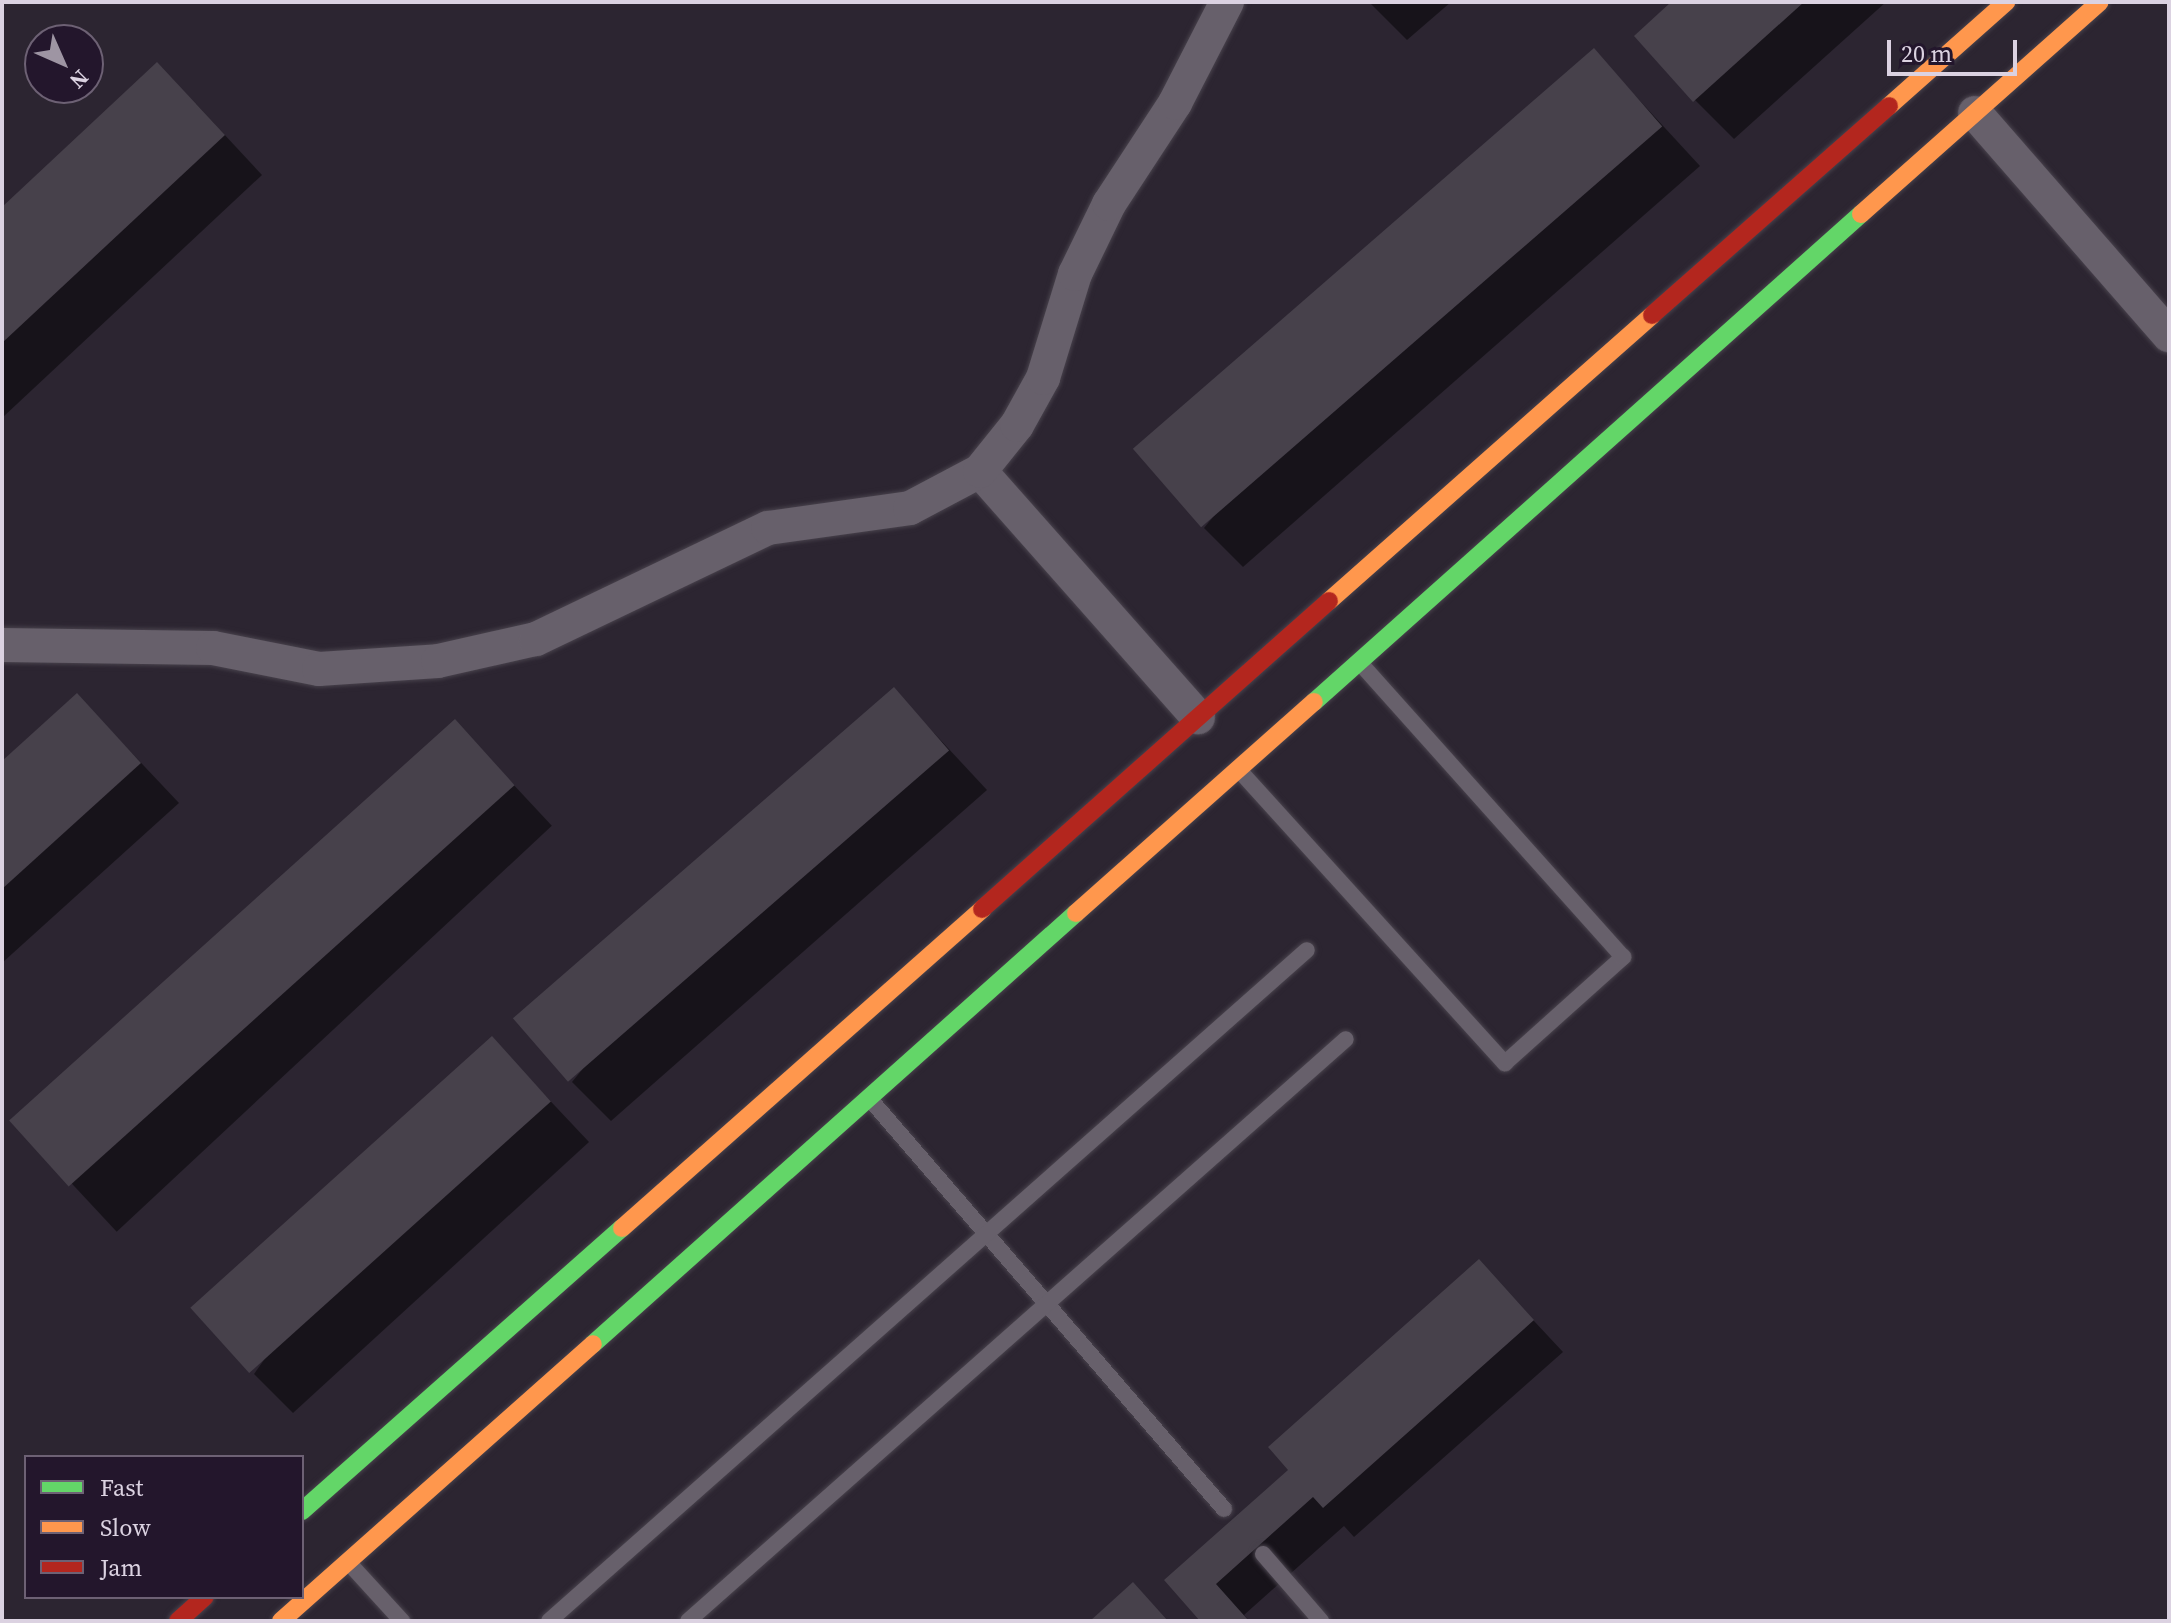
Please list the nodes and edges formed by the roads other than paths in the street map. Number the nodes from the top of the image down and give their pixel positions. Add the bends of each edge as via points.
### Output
1 (1227, 2) edge
2 (2006, 2) edge
3 (2100, 2) edge
4 (1975, 113) junction
5 (2169, 335) edge
6 (980, 471) junction
7 (2, 645) edge
8 (1359, 662) junction
9 (1198, 717) junction
10 (1238, 769) junction
11 (1307, 950) dead end
12 (1346, 1039) dead end
13 (869, 1097) junction
14 (986, 1233) junction
15 (614, 1235) junction
16 (632, 1255) dead end
17 (1047, 1304) junction
18 (304, 1509) edge
19 (1224, 1509) dead end
20 (1263, 1554) dead end
21 (347, 1562) junction
22 (203, 1599) edge
23 (178, 1621) edge
24 (281, 1621) edge
25 (402, 1621) edge
26 (549, 1621) edge
27 (688, 1621) edge
28 (1321, 1621) edge

1 - 6 street via 1175,103 1109,204 1082,260 1043,378 1017,425
2 - 9 main road
3 - 4 main road
4 - 5 street
4 - 8 main road
6 - 7 street via 910,508 768,528 536,639 438,661 319,669 213,648
6 - 9 street
8 - 10 main road
8 - 10 lane via 1623,957 1505,1063
9 - 15 main road
10 - 13 main road
11 - 14 lane
12 - 17 lane
13 - 14 lane
13 - 21 main road via 655,1279
14 - 17 lane
14 - 26 lane
15 - 16 main road
15 - 18 main road
17 - 19 lane
17 - 27 lane
20 - 28 lane
21 - 24 main road
21 - 25 lane
22 - 23 main road

